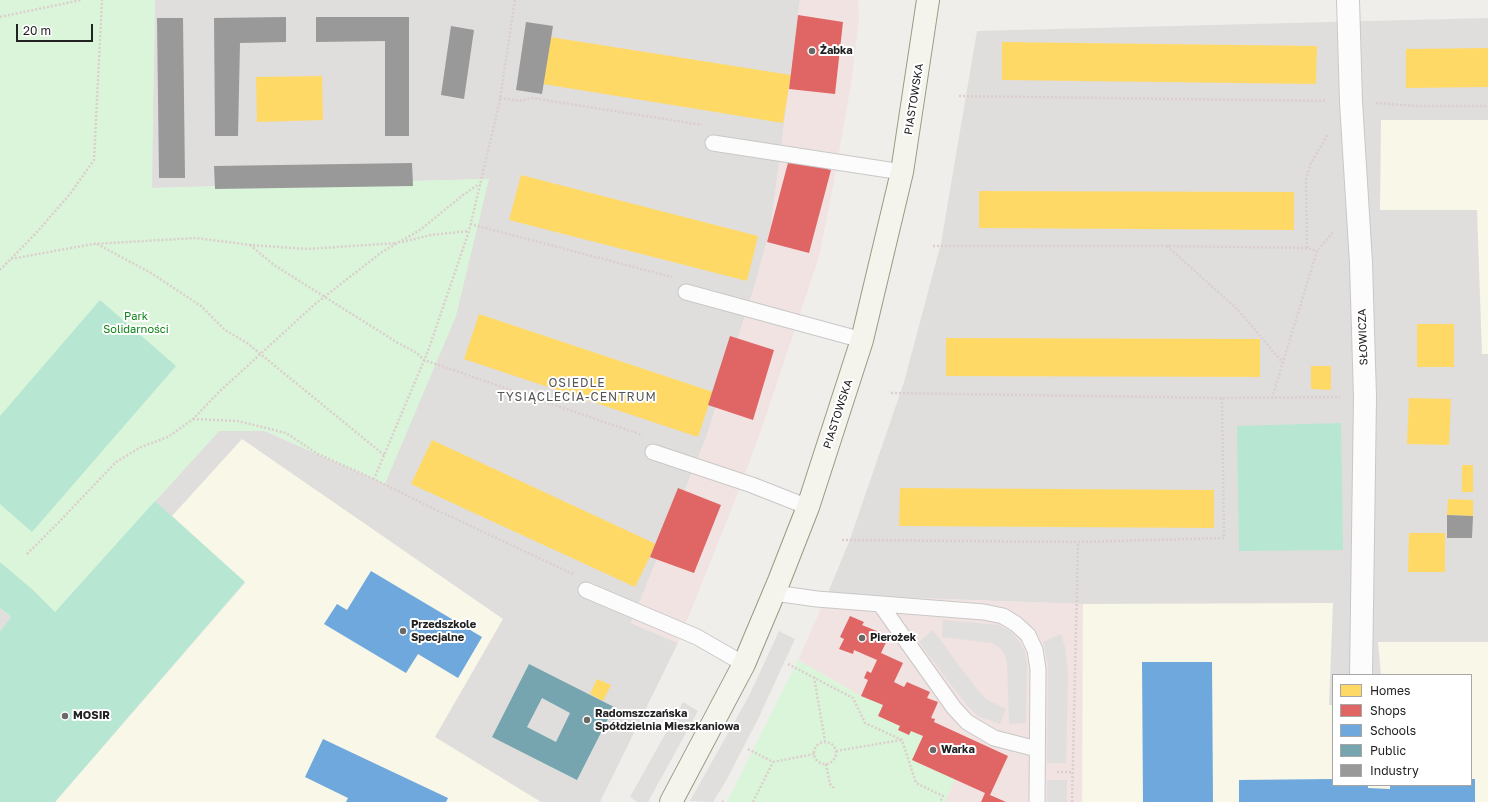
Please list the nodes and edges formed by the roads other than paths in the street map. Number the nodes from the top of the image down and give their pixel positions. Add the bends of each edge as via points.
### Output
1 (928, 0) edge
2 (1348, 0) edge
3 (714, 143) dead end
4 (902, 172) junction
5 (686, 292) dead end
6 (862, 340) junction
7 (654, 452) dead end
8 (808, 507) junction
9 (586, 590) dead end
10 (774, 593) junction
11 (880, 604) junction
12 (744, 664) junction
13 (1361, 674) edge
14 (1037, 749) junction
15 (671, 802) edge
16 (1037, 802) edge

1 - 4 street, PIASTOWSKA
2 - 13 street, SŁOWICZA via 1365,397
3 - 4 lane
4 - 6 street, PIASTOWSKA
5 - 6 lane
6 - 8 street, PIASTOWSKA
7 - 8 lane
8 - 10 street, PIASTOWSKA
9 - 12 lane via 697,637
10 - 11 lane
10 - 12 street, PIASTOWSKA
11 - 14 lane via 954,708 967,722 994,738
11 - 14 lane via 984,612 1002,616 1028,635 1035,650 1038,669
12 - 15 street, PIASTOWSKA
14 - 16 lane

